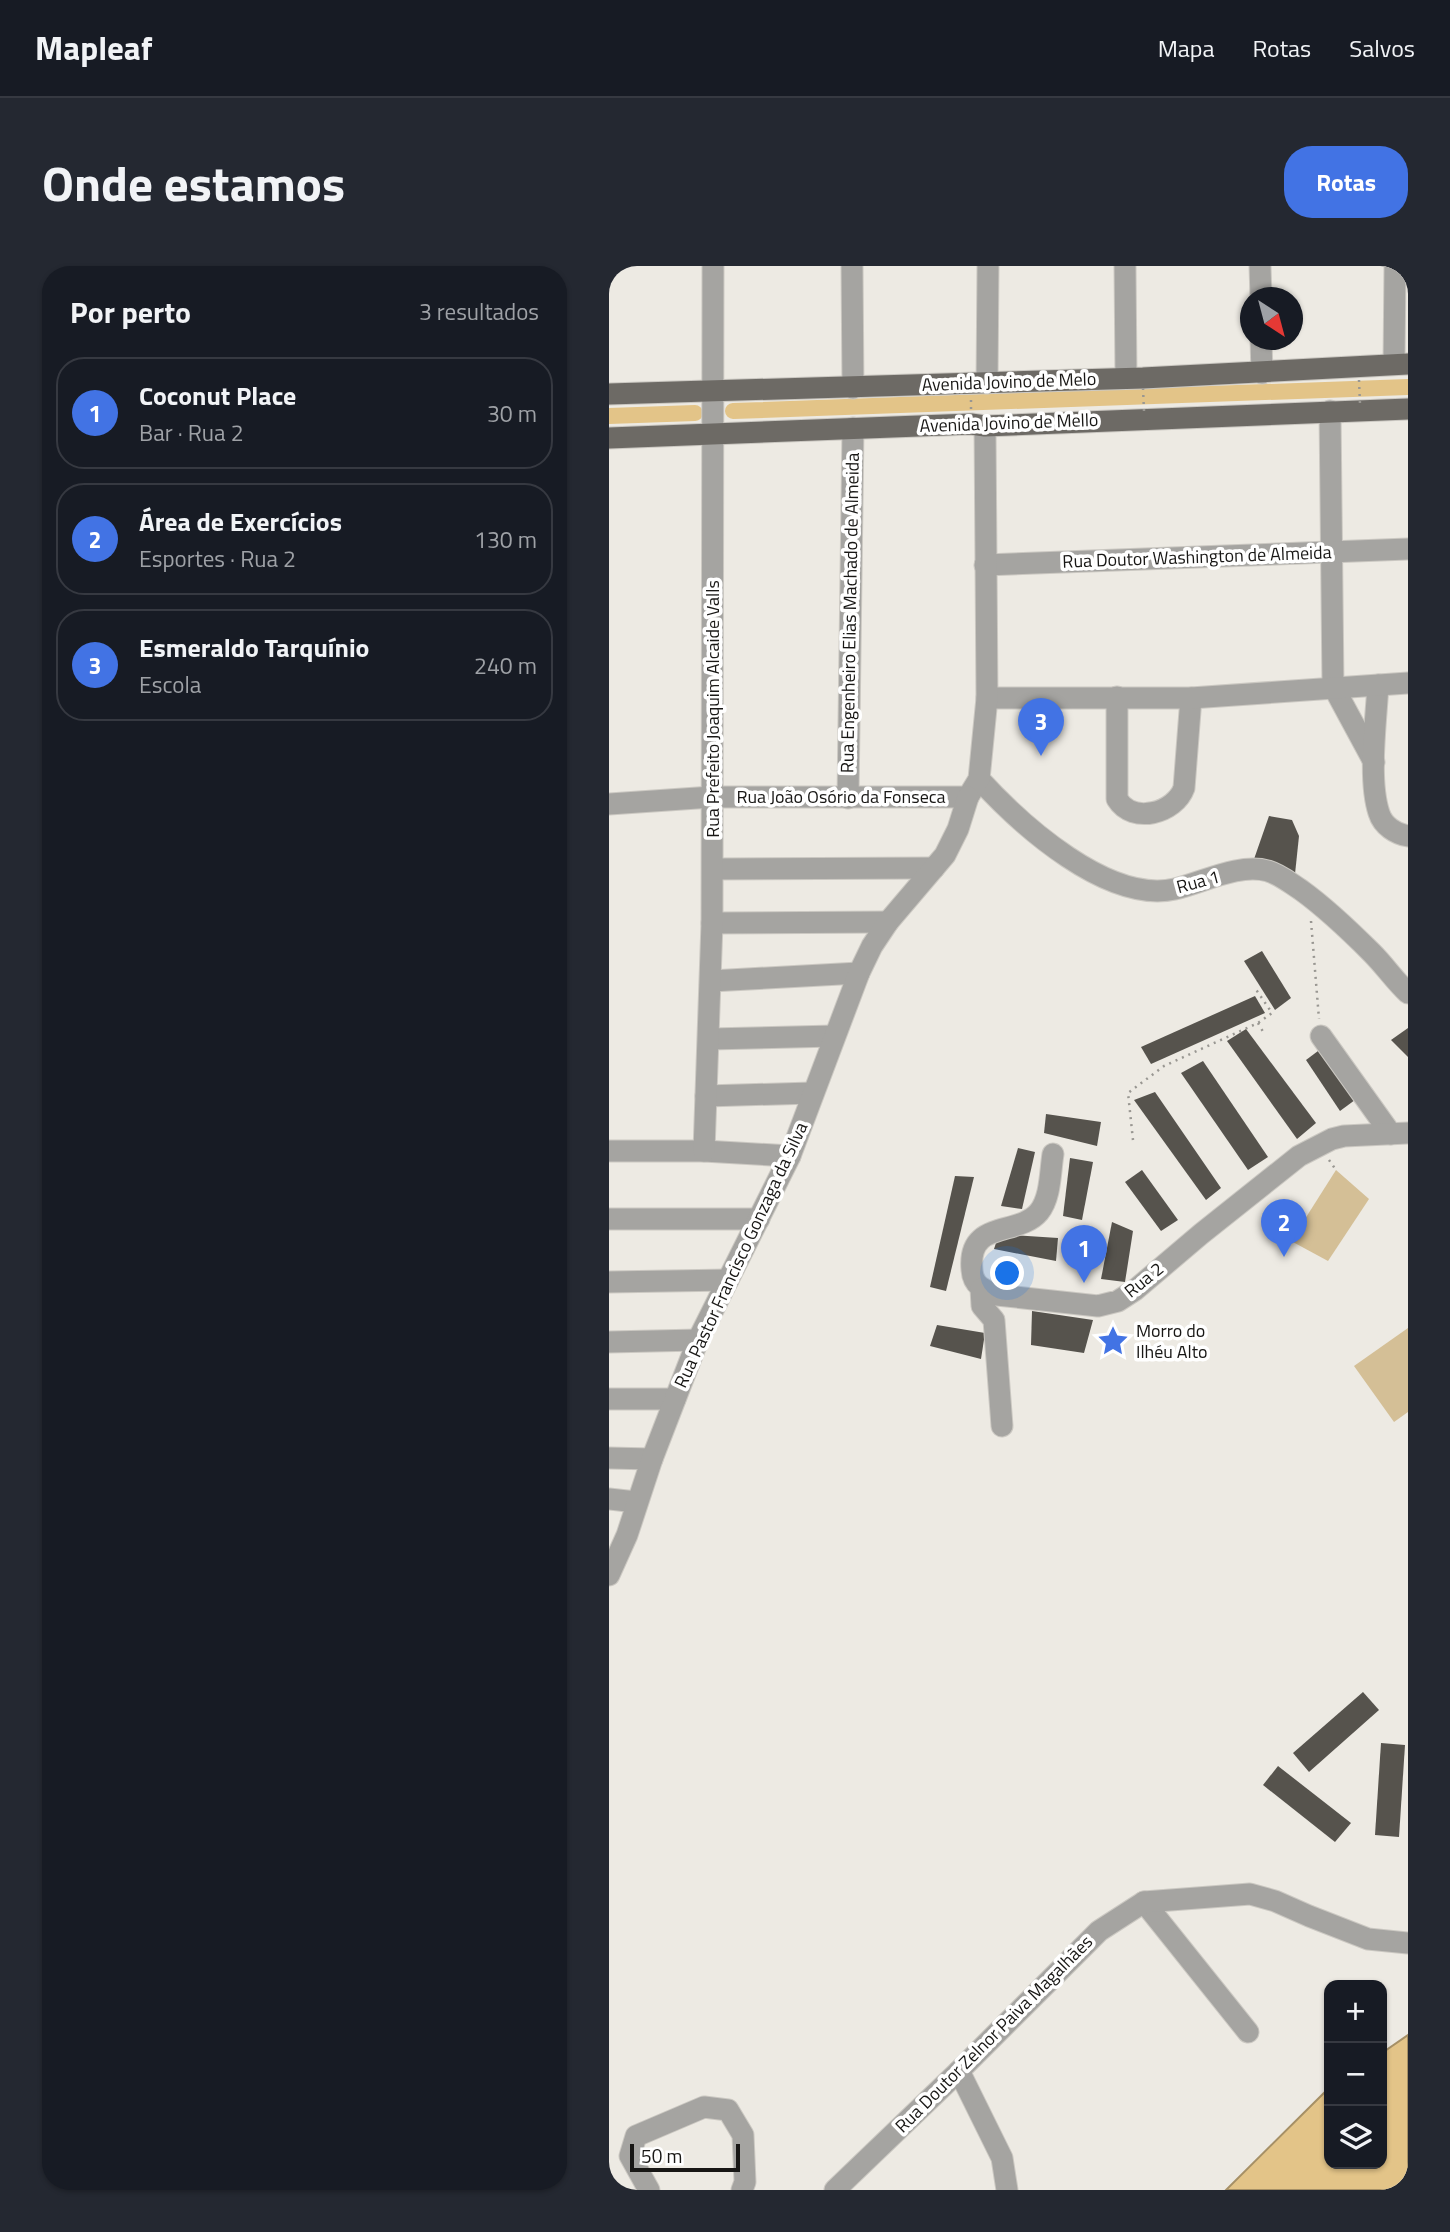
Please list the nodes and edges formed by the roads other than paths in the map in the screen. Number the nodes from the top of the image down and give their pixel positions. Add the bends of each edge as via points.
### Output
1 (713, 266) edge
2 (852, 266) edge
3 (988, 266) edge
4 (1125, 266) edge
5 (1260, 266) edge
6 (1395, 266) edge
7 (1261, 287) edge
8 (1261, 350) edge
9 (1401, 364) edge
10 (1262, 373) junction
11 (1135, 383) junction
12 (853, 388) junction
13 (979, 389) junction
14 (713, 391) junction
15 (609, 394) edge
16 (1408, 409) edge
17 (1330, 411) junction
18 (978, 421) junction
19 (853, 428) junction
20 (713, 432) junction
21 (609, 438) edge
22 (1408, 549) edge
23 (1332, 552) junction
24 (985, 565) junction
25 (1408, 683) edge
26 (1378, 685) junction
27 (1333, 687) junction
28 (1117, 697) junction
29 (987, 698) junction
30 (1191, 698) junction
31 (1374, 762) junction
32 (974, 788) junction
33 (712, 797) junction
34 (848, 798) junction
35 (609, 804) edge
36 (1407, 836) edge
37 (713, 869) junction
38 (934, 869) junction
39 (888, 922) junction
40 (712, 923) junction
41 (859, 973) junction
42 (711, 981) junction
43 (1408, 993) edge
44 (834, 1035) junction
45 (1321, 1036) road end
46 (710, 1039) junction
47 (812, 1093) junction
48 (706, 1096) junction
49 (1399, 1134) edge
50 (609, 1150) edge
51 (704, 1151) junction
52 (1053, 1154) dead end
53 (790, 1156) junction
54 (609, 1219) edge
55 (759, 1219) junction
56 (728, 1280) junction
57 (609, 1282) edge
58 (981, 1289) junction
59 (698, 1340) junction
60 (609, 1342) edge
61 (609, 1399) edge
62 (675, 1399) junction
63 (1002, 1426) dead end
64 (609, 1458) edge
65 (652, 1460) junction
66 (609, 1499) edge
67 (636, 1502) junction
68 (611, 1570) edge
69 (1144, 1902) junction
70 (1408, 1942) edge
71 (1248, 2032) dead end
72 (959, 2071) junction
73 (649, 2190) edge
74 (742, 2190) edge
75 (835, 2190) edge
76 (1007, 2190) edge

1 - 14 street, Rua Prefeito Joaquim Alcaide Valls
2 - 12 street
3 - 13 street
4 - 11 street
5 - 7 street
6 - 9 street
8 - 10 street
9 - 10 main road, Avenida Jovino de Melo
10 - 11 main road, Avenida Jovino de Melo
11 - 13 main road, Avenida Jovino de Melo
12 - 13 main road, Avenida Jovino de Melo
12 - 14 main road, Avenida Jovino de Melo
14 - 15 main road, Avenida Jovino de Melo
14 - 20 street, Rua Prefeito Joaquim Alcaide Valls
16 - 17 main road, Avenida Jovino de Mello
17 - 18 main road, Avenida Jovino de Mello
17 - 23 street
18 - 19 main road, Avenida Jovino de Mello
18 - 24 street, Rua Pastor Francisco Gonzaga da Silva
19 - 20 main road, Avenida Jovino de Mello
19 - 34 street, Rua Engenheiro Elias Machado de Almeida
20 - 21 main road, Avenida Jovino de Mello
20 - 33 street, Rua Prefeito Joaquim Alcaide Valls
22 - 23 street, Rua Doutor Washington de Almeida
23 - 24 street, Rua Doutor Washington de Almeida
23 - 27 street
24 - 29 street, Rua Pastor Francisco Gonzaga da Silva
25 - 26 street
26 - 27 street
26 - 31 street
27 - 30 street
27 - 31 street
28 - 29 street
28 - 30 street
28 - 30 street via 1116,791 1120,804 1136,813 1161,811 1177,801 1184,788
29 - 32 street, Rua Pastor Francisco Gonzaga da Silva
31 - 36 street via 1380,815 1385,824
32 - 34 street, Rua João Osório da Fonseca
32 - 38 street, Rua Pastor Francisco Gonzaga da Silva via 958,830
32 - 43 street, Rua 1 via 1063,854 1138,890 1157,892 1244,870 1258,869 1283,878 1308,895
33 - 34 street, Rua João Osório da Fonseca
33 - 35 street, Rua João Osório da Fonseca
33 - 37 street, Rua Prefeito Joaquim Alcaide Valls
37 - 38 street
37 - 40 street, Rua Prefeito Joaquim Alcaide Valls
38 - 39 street, Rua Pastor Francisco Gonzaga da Silva
39 - 40 street
39 - 41 street, Rua Pastor Francisco Gonzaga da Silva
40 - 42 street, Rua Prefeito Joaquim Alcaide Valls
41 - 42 street
41 - 44 street, Rua Pastor Francisco Gonzaga da Silva
42 - 46 street, Rua Prefeito Joaquim Alcaide Valls
44 - 46 street
44 - 47 street, Rua Pastor Francisco Gonzaga da Silva
45 - 49 street
46 - 48 street, Rua Prefeito Joaquim Alcaide Valls
47 - 48 street
47 - 53 street, Rua Pastor Francisco Gonzaga da Silva
48 - 51 street, Rua Prefeito Joaquim Alcaide Valls
49 - 58 street, Rua 2 via 1344,1136 1299,1156 1118,1301 1098,1306 997,1295
50 - 51 street
51 - 53 street
52 - 58 street via 1047,1196 1033,1219 996,1229 977,1244 972,1271
53 - 55 street, Rua Pastor Francisco Gonzaga da Silva
54 - 55 street
55 - 56 street, Rua Pastor Francisco Gonzaga da Silva
56 - 57 street
56 - 59 street, Rua Pastor Francisco Gonzaga da Silva
58 - 63 street via 982,1306 995,1321
59 - 60 street
59 - 62 street, Rua Pastor Francisco Gonzaga da Silva
61 - 62 street
62 - 65 street, Rua Pastor Francisco Gonzaga da Silva
64 - 65 street
65 - 67 street, Rua Pastor Francisco Gonzaga da Silva
66 - 67 street
67 - 68 street, Rua Pastor Francisco Gonzaga da Silva
69 - 70 street, Rua Doutor Zelnor Paiva Magalhães via 1250,1894 1368,1939
69 - 71 street
69 - 72 street, Rua Doutor Zelnor Paiva Magalhães via 1099,1931
72 - 75 street, Rua Doutor Zelnor Paiva Magalhães
72 - 76 street via 1002,2158
73 - 74 street via 630,2157 636,2136 704,2107 728,2110 743,2134

